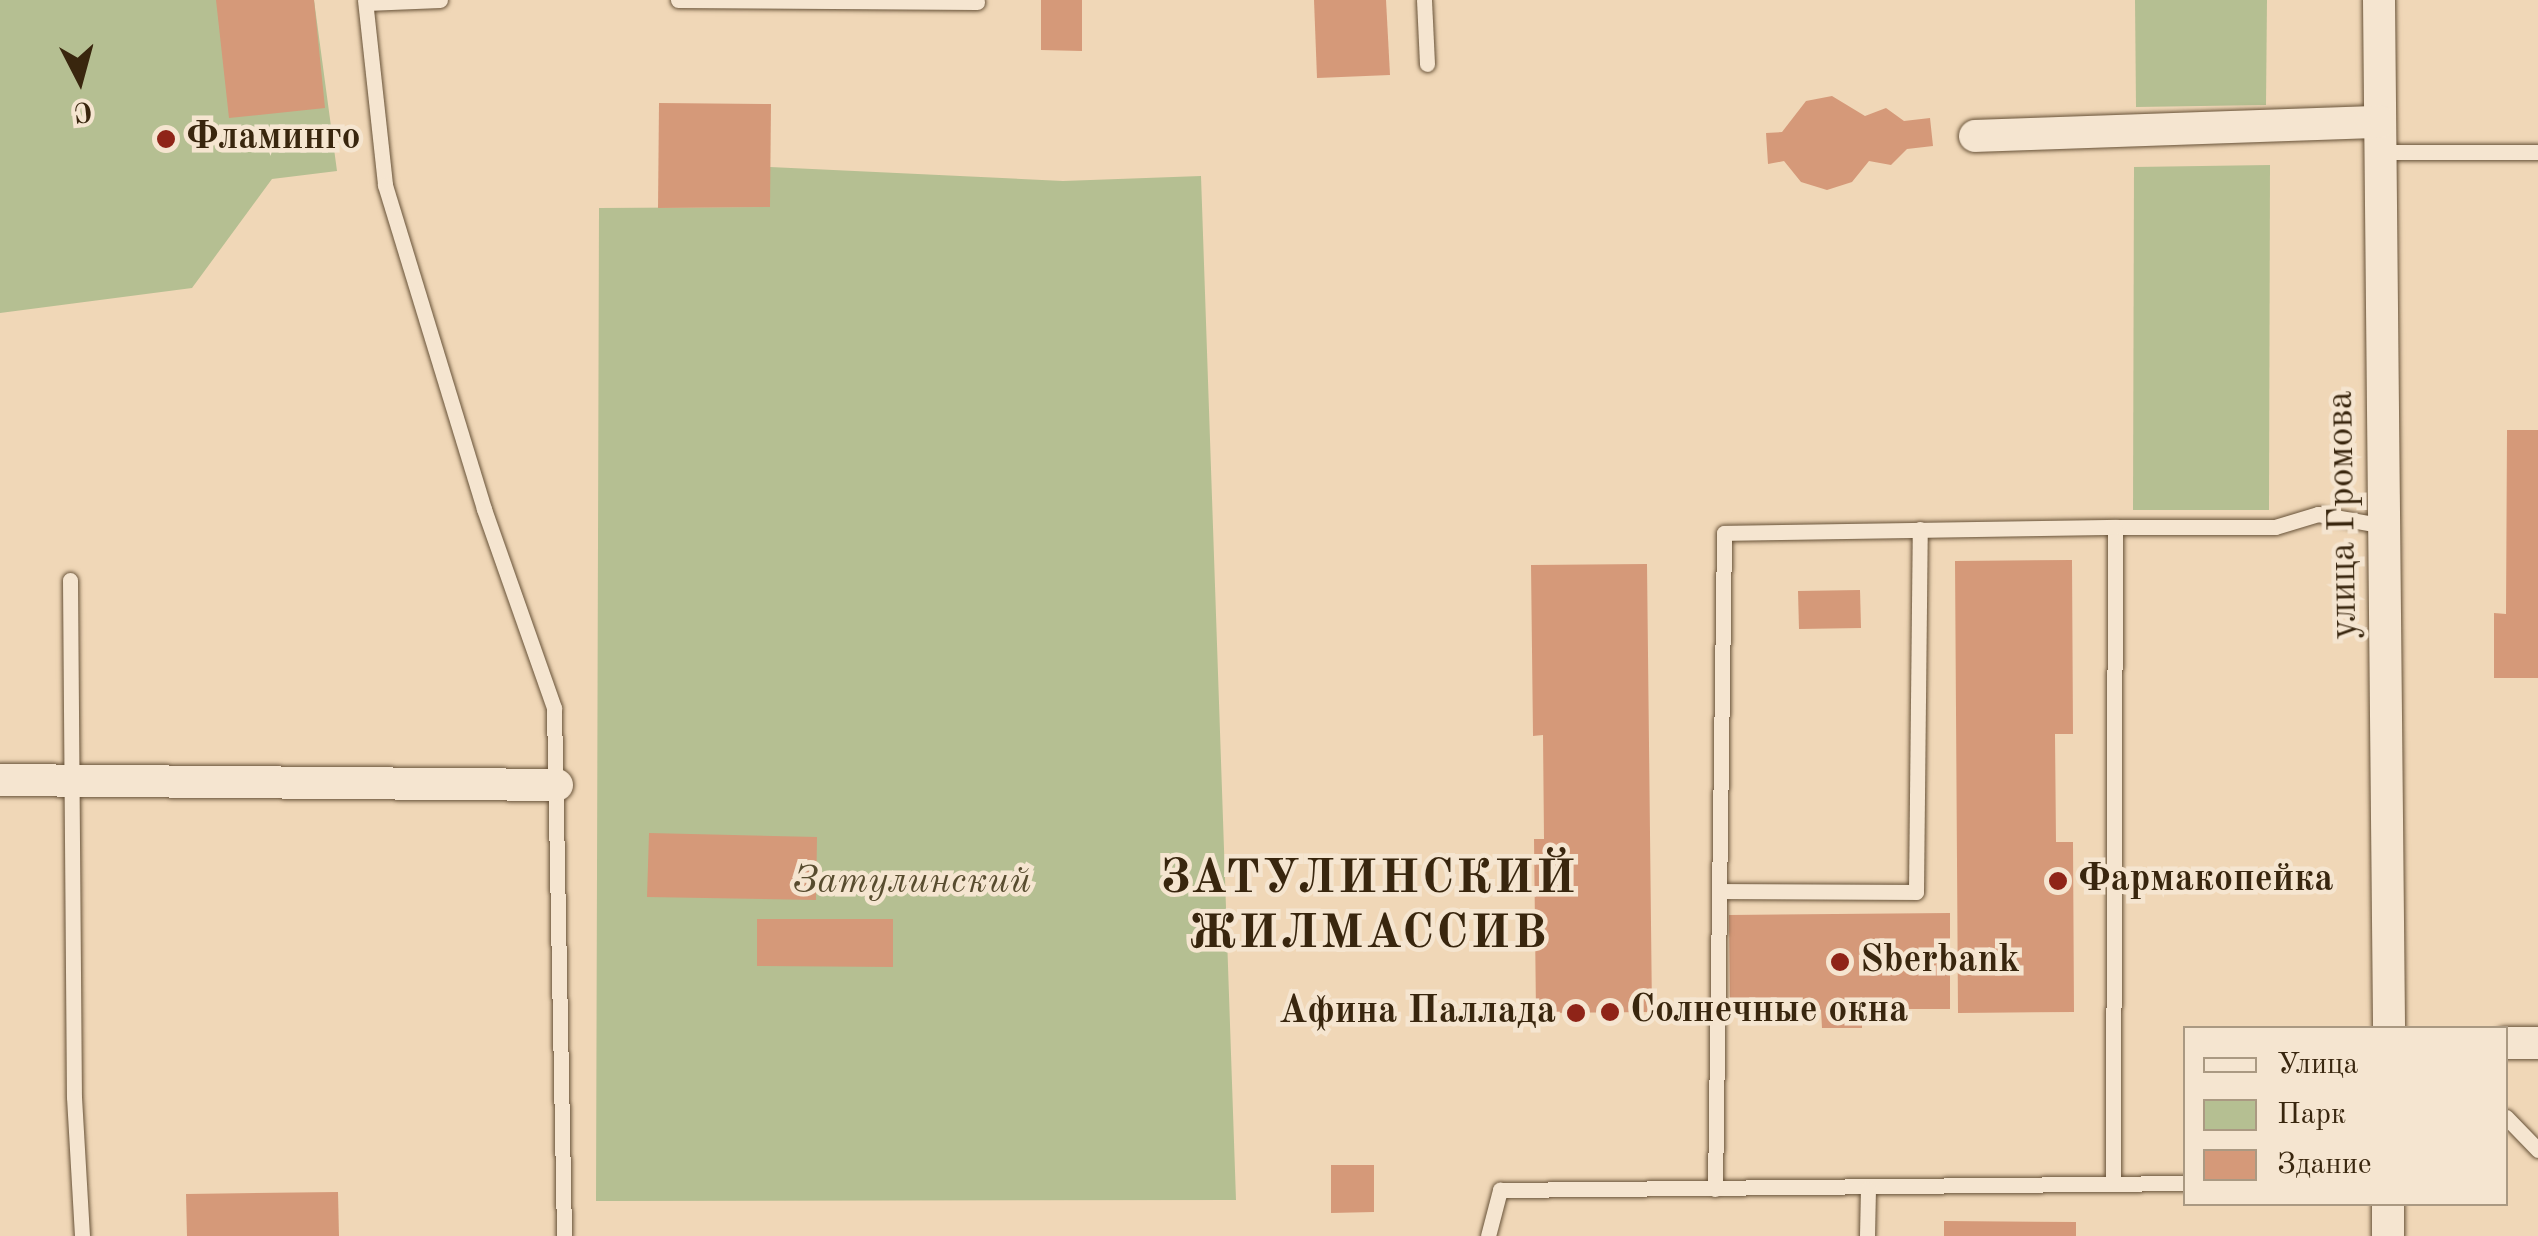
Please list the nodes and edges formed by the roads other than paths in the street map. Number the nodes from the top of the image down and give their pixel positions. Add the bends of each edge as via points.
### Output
1 (440, 0) edge
2 (678, 0) edge
3 (1424, 0) edge
4 (2379, 0) edge
5 (366, 2) edge
6 (977, 2) edge
7 (1427, 64) dead end
8 (1975, 136) dead end
9 (2380, 137) junction
10 (2538, 152) edge
11 (2115, 526) junction
12 (2384, 526) junction
13 (1920, 529) junction
14 (70, 580) dead end
15 (0, 780) edge
16 (76, 781) junction
17 (557, 785) junction
18 (1719, 891) junction
19 (2389, 1026) edge
20 (2508, 1043) edge
21 (2538, 1044) edge
22 (2508, 1119) edge
23 (2538, 1150) edge
24 (2113, 1183) junction
25 (2183, 1183) edge
26 (1715, 1189) junction
27 (1868, 1189) junction
28 (2388, 1206) edge
29 (82, 1236) edge
30 (564, 1236) edge
31 (1488, 1236) edge
32 (1867, 1236) edge
33 (2388, 1236) edge

1 - 5 lane
2 - 6 lane
3 - 7 lane
4 - 9 street, улица Громова
5 - 17 lane via 385,185 484,509 554,708
8 - 9 street
9 - 10 lane
9 - 12 street, улица Громова
11 - 12 lane via 2275,527 2318,514
11 - 13 lane
11 - 24 lane
12 - 19 street, улица Громова
13 - 18 lane via 1724,533
13 - 18 lane via 1916,892
14 - 16 lane
15 - 16 street
16 - 17 street
16 - 29 lane via 74,1097
17 - 30 lane
18 - 26 lane
20 - 21 street
22 - 23 lane
24 - 25 lane
24 - 27 lane
26 - 27 lane
26 - 31 lane via 1500,1190
27 - 32 lane
28 - 33 street

